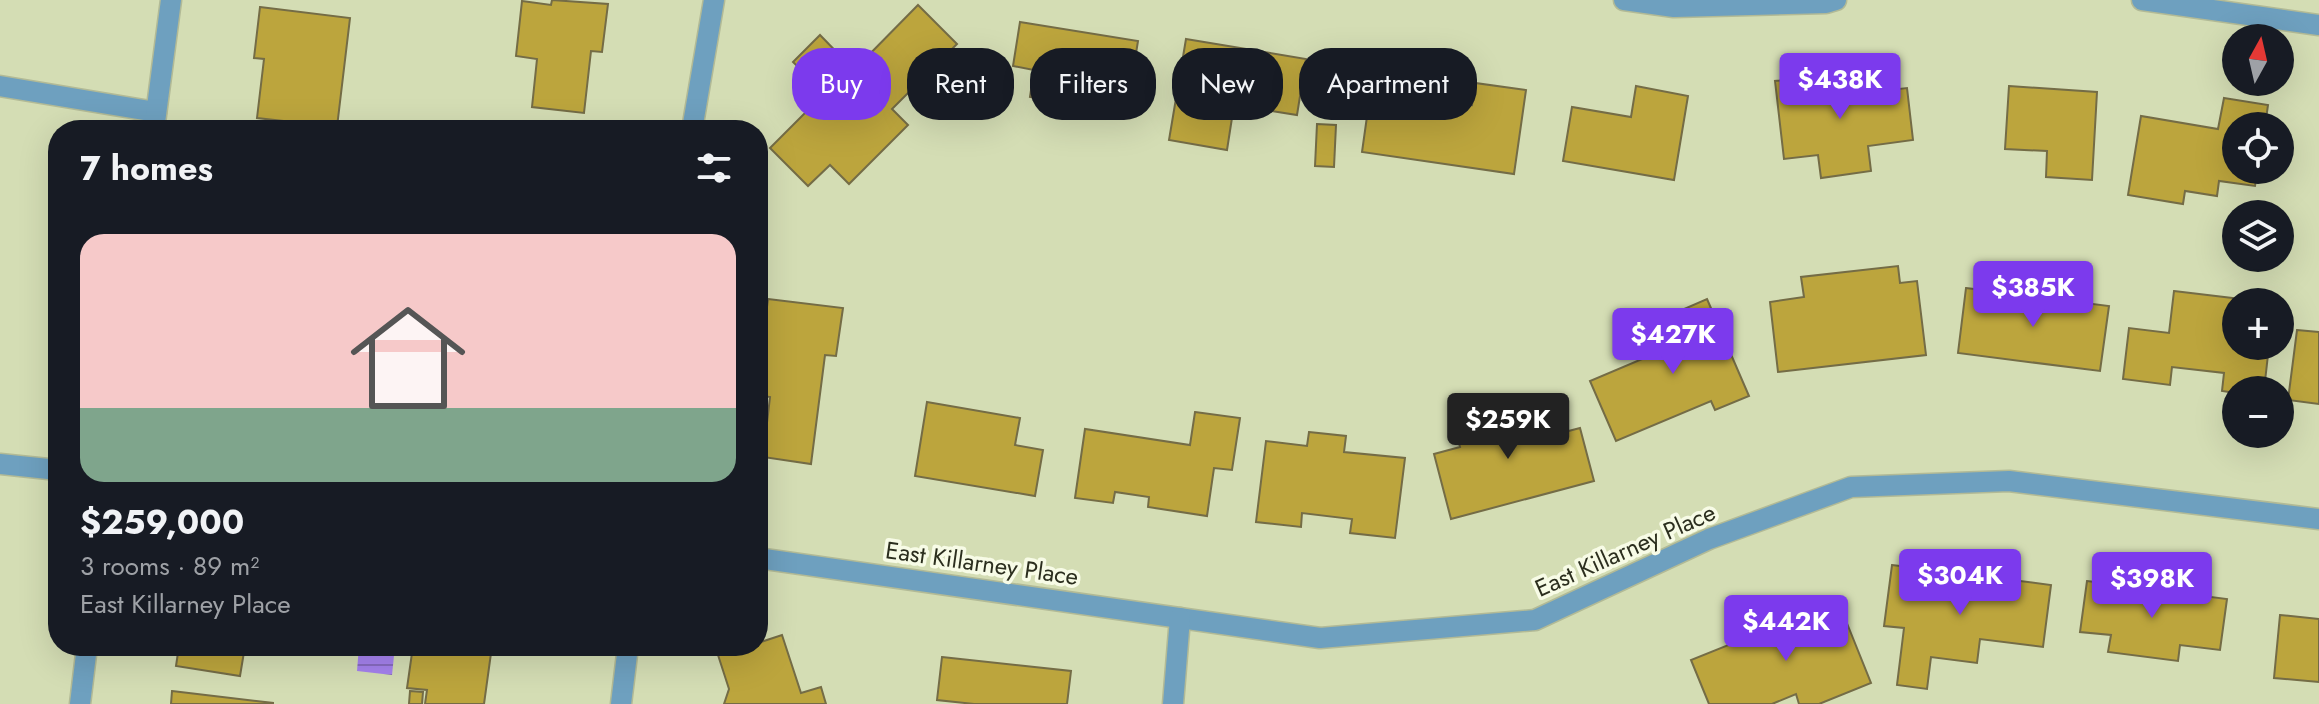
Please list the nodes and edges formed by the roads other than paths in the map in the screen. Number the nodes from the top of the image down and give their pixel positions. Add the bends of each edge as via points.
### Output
1 (171, 0) edge
2 (714, 0) edge
3 (1624, 0) edge
4 (1836, 0) edge
5 (2142, 0) edge
6 (2319, 25) edge
7 (0, 86) edge
8 (151, 120) edge
9 (155, 120) edge
10 (694, 120) edge
11 (0, 464) edge
12 (48, 469) edge
13 (2319, 519) edge
14 (768, 559) edge
15 (1180, 618) junction
16 (86, 656) edge
17 (627, 656) edge
18 (80, 704) edge
19 (621, 704) edge
20 (1173, 704) edge

1 - 9 street
2 - 10 street
3 - 4 street via 1674,7
5 - 6 street
7 - 8 street
11 - 12 street
13 - 15 street, East Killarney Place via 2009,481 1851,487 1709,539 1535,620 1320,638
14 - 15 street, East Killarney Place
15 - 20 street
16 - 18 street
17 - 19 street

